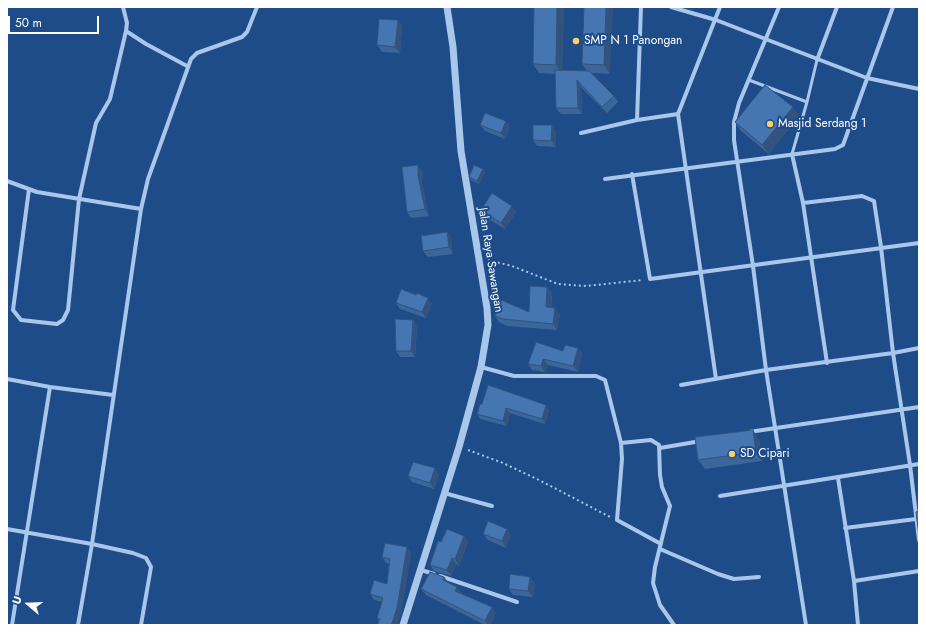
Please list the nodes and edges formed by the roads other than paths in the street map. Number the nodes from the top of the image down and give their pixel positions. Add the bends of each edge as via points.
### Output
1 (123, 7) edge
2 (256, 7) edge
3 (447, 7) edge
4 (642, 7) edge
5 (671, 7) edge
6 (720, 7) edge
7 (779, 7) edge
8 (836, 7) edge
9 (892, 7) edge
10 (716, 20) junction
11 (126, 31) junction
12 (767, 40) junction
13 (817, 60) junction
14 (187, 66) junction
15 (868, 78) junction
16 (749, 80) junction
17 (919, 88) edge
18 (807, 102) junction
19 (678, 114) junction
20 (637, 120) junction
21 (581, 133) dead end
22 (792, 154) junction
23 (736, 163) junction
24 (685, 169) junction
25 (632, 174) junction
26 (605, 179) dead end
27 (7, 181) edge
28 (29, 189) junction
29 (79, 199) junction
30 (803, 203) junction
31 (141, 210) junction
32 (919, 243) edge
33 (881, 247) junction
34 (811, 257) junction
35 (753, 266) junction
36 (702, 274) junction
37 (919, 348) edge
38 (893, 353) junction
39 (827, 363) junction
40 (481, 367) junction
41 (766, 370) junction
42 (7, 379) edge
43 (716, 379) junction
44 (681, 384) dead end
45 (50, 387) junction
46 (113, 395) junction
47 (919, 407) edge
48 (900, 409) junction
49 (775, 428) junction
50 (744, 433) edge
51 (706, 440) edge
52 (621, 443) junction
53 (660, 448) junction
54 (919, 464) edge
55 (910, 465) junction
56 (838, 478) junction
57 (783, 485) junction
58 (444, 493) junction
59 (720, 496) dead end
60 (492, 506) dead end
61 (916, 518) junction
62 (845, 528) junction
63 (7, 529) edge
64 (27, 532) junction
65 (919, 540) edge
66 (92, 544) junction
67 (661, 544) junction
68 (660, 549) junction
69 (421, 570) junction
70 (919, 571) edge
71 (759, 577) dead end
72 (854, 581) junction
73 (517, 602) dead end
74 (12, 625) edge
75 (78, 625) edge
76 (141, 625) edge
77 (403, 625) edge
78 (674, 625) edge
79 (806, 625) edge
80 (858, 625) edge

1 - 11 street
2 - 14 street via 247,32 242,37 197,54
3 - 40 street, Jalan Raya Sawangan via 462,151 488,319
4 - 20 street
5 - 10 street
6 - 10 street
7 - 12 street
8 - 13 street
9 - 15 street
10 - 12 street
10 - 19 street
11 - 14 street
11 - 29 street via 110,98 96,123
12 - 13 street
12 - 16 street
13 - 15 street
13 - 18 lane
14 - 31 street via 148,179
15 - 17 street
15 - 22 street via 843,145 836,149
16 - 18 lane
16 - 23 street via 734,122
18 - 22 lane
19 - 20 street
19 - 24 street
20 - 21 street
22 - 23 street
22 - 30 street
23 - 24 street
23 - 35 street
24 - 25 street
24 - 36 street
25 - 26 street
25 - 36 street via 650,279
27 - 28 street
28 - 29 street
28 - 29 street via 13,310 21,320 57,324 65,317 68,310
29 - 31 street
30 - 33 street via 862,196 874,201
30 - 34 street
31 - 46 street
32 - 33 street
33 - 34 street
33 - 38 street
34 - 35 street
34 - 39 street
35 - 36 street
35 - 41 street
36 - 43 street
37 - 38 street
38 - 39 street
38 - 48 street
39 - 41 street
40 - 52 street via 514,376 596,376 605,380
40 - 58 street, Jalan Raya Sawangan
41 - 43 street
41 - 49 street
42 - 45 street
43 - 44 street
45 - 46 street
45 - 64 street
46 - 66 street
47 - 48 street
48 - 49 street
48 - 55 street
49 - 50 street
49 - 57 street
51 - 53 street
52 - 53 street via 651,440
52 - 67 street via 617,520
53 - 67 street via 662,487 670,506
54 - 55 street
55 - 56 street
55 - 61 street
56 - 57 street
56 - 62 street
57 - 59 street
57 - 79 street
58 - 60 street
58 - 69 street, Jalan Raya Sawangan
61 - 62 street
61 - 65 street
62 - 72 street
63 - 64 street
64 - 66 street
64 - 74 street
66 - 75 street
66 - 76 street via 133,553 146,558 149,562 150,574
67 - 68 street
68 - 71 street via 734,579
68 - 78 street via 653,583 660,605
69 - 73 street
69 - 77 street, Jalan Raya Sawangan
70 - 72 street
72 - 80 street

